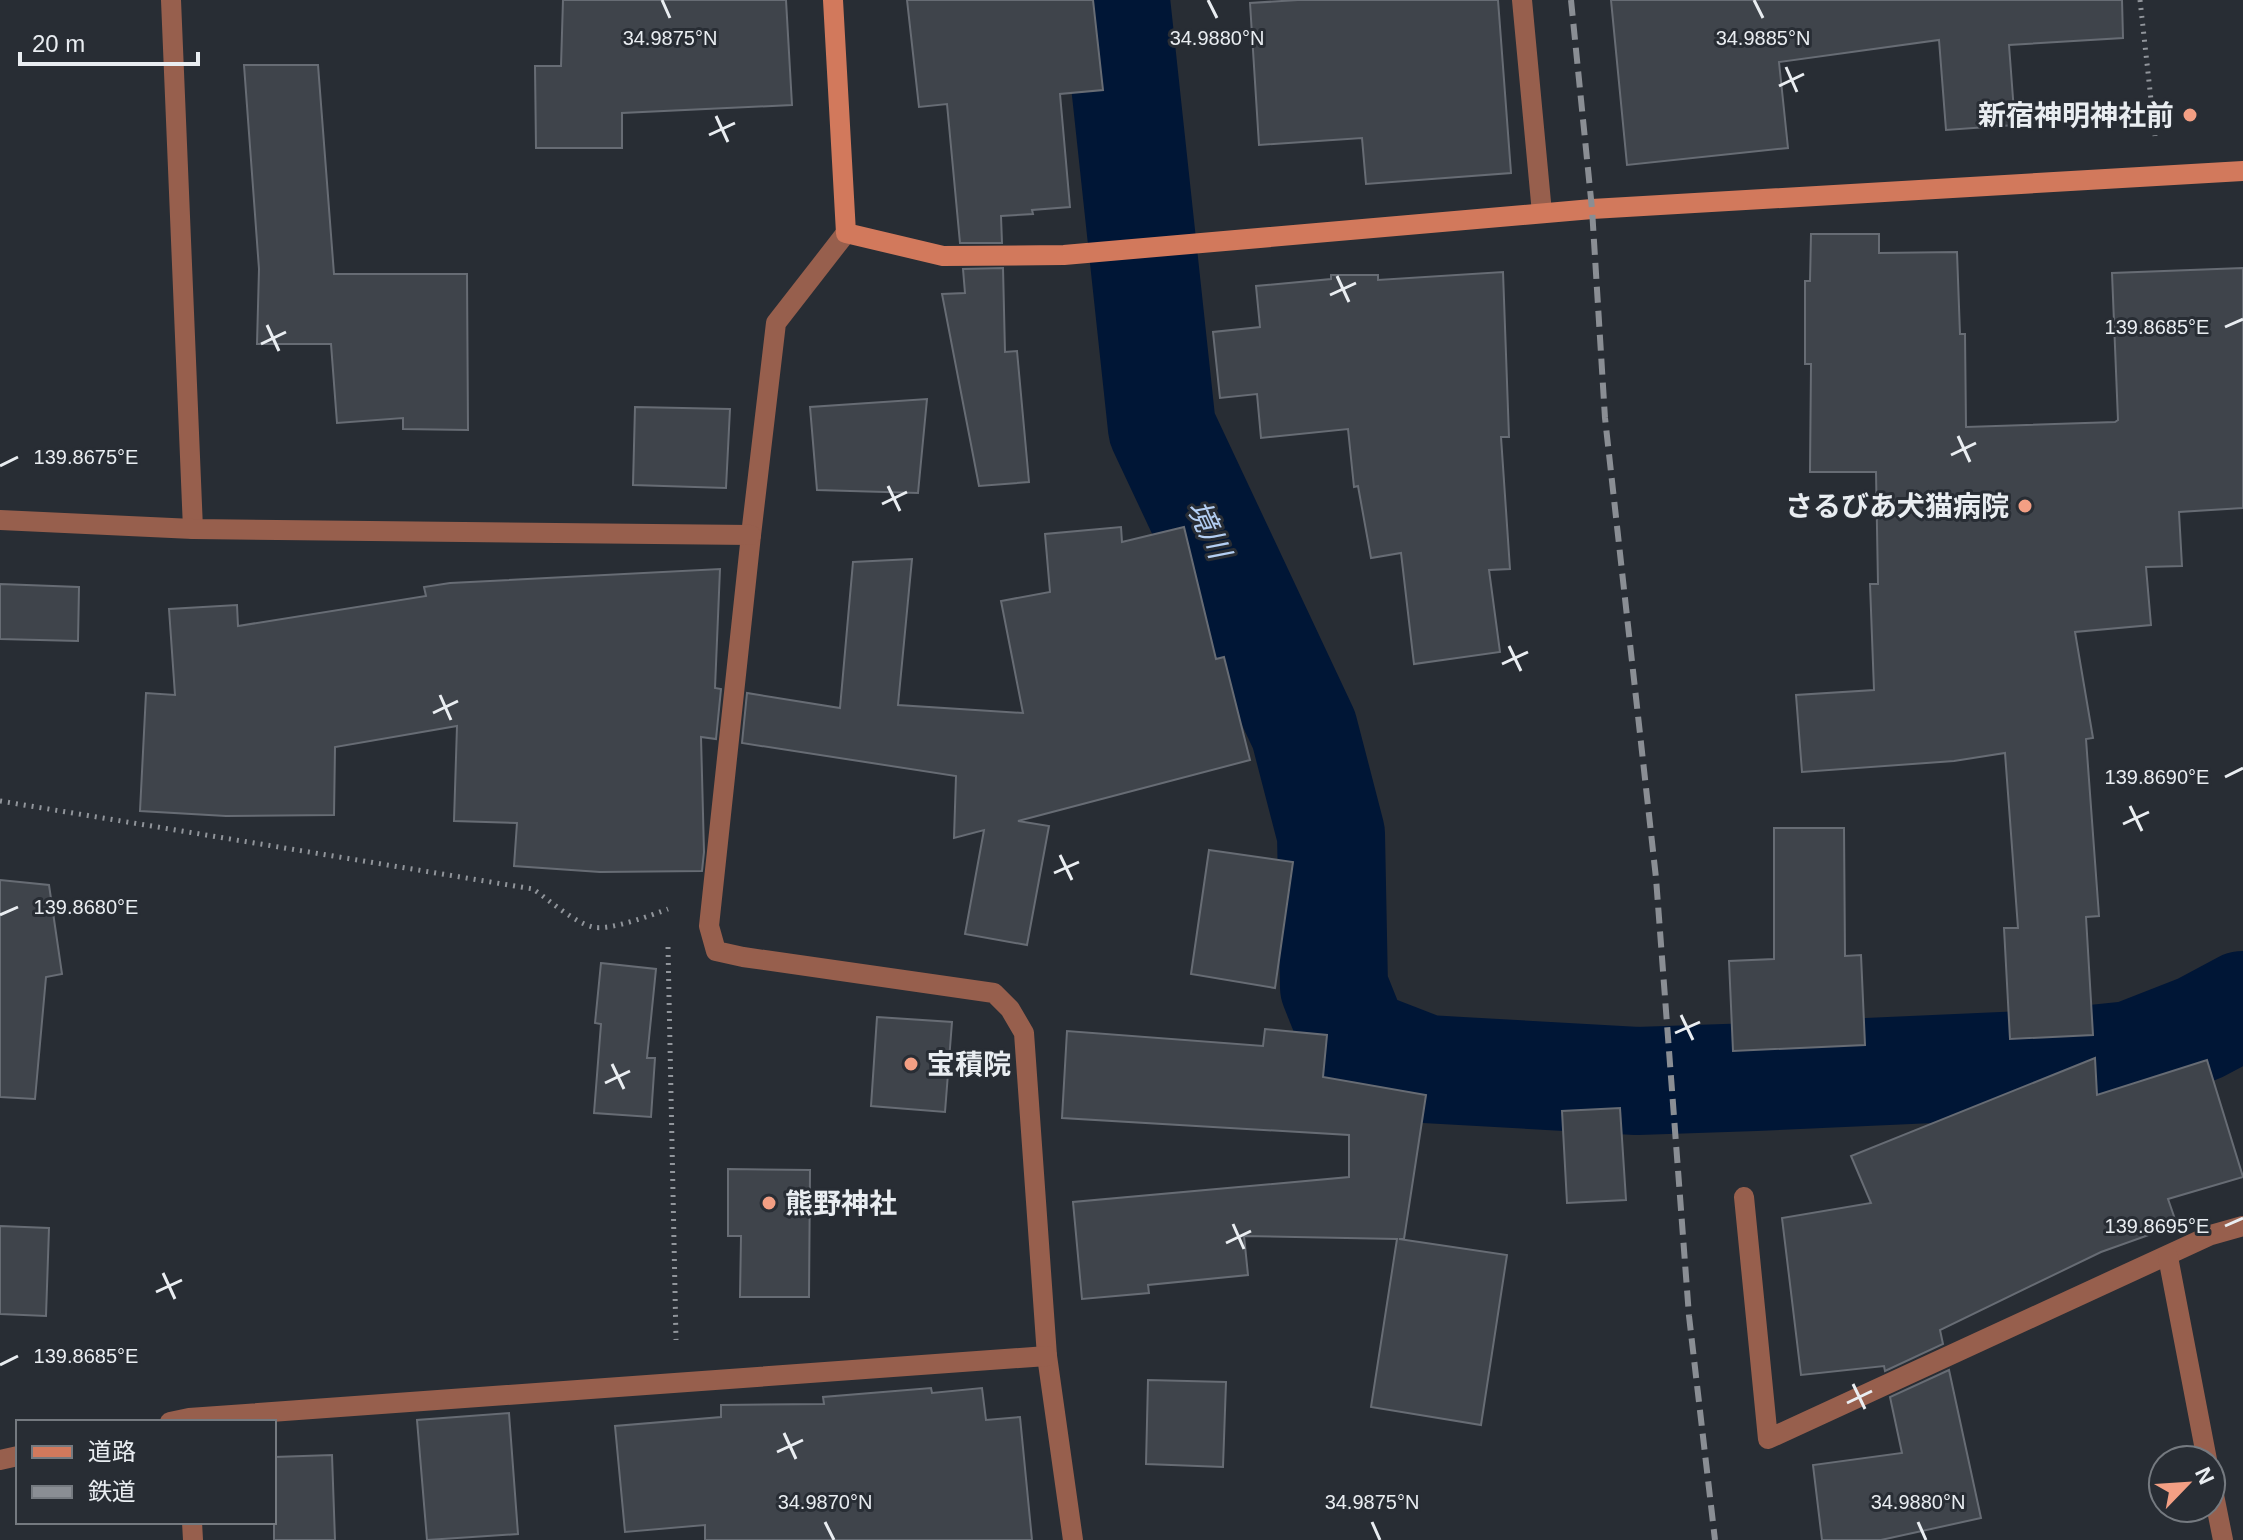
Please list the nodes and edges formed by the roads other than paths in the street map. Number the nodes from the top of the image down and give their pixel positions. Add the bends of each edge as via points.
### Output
1 (171, 0) edge
2 (833, 0) edge
3 (1522, 0) edge
4 (2243, 171) edge
5 (1542, 213) junction
6 (846, 233) junction
7 (0, 520) edge
8 (193, 529) junction
9 (751, 535) junction
10 (1744, 1197) dead end
11 (2243, 1226) edge
12 (2168, 1257) junction
13 (1047, 1356) junction
14 (196, 1420) edge
15 (2204, 1444) edge
16 (1073, 1540) edge

1 - 8 street
2 - 6 street
3 - 5 street
4 - 5 street
5 - 6 street via 1064,255 943,256
6 - 9 street via 776,323
7 - 8 street
8 - 9 street
9 - 13 street via 709,926 716,951 994,993 1010,1009 1024,1033
10 - 12 street via 1768,1439
11 - 12 street
12 - 15 street
13 - 14 street
13 - 16 street

